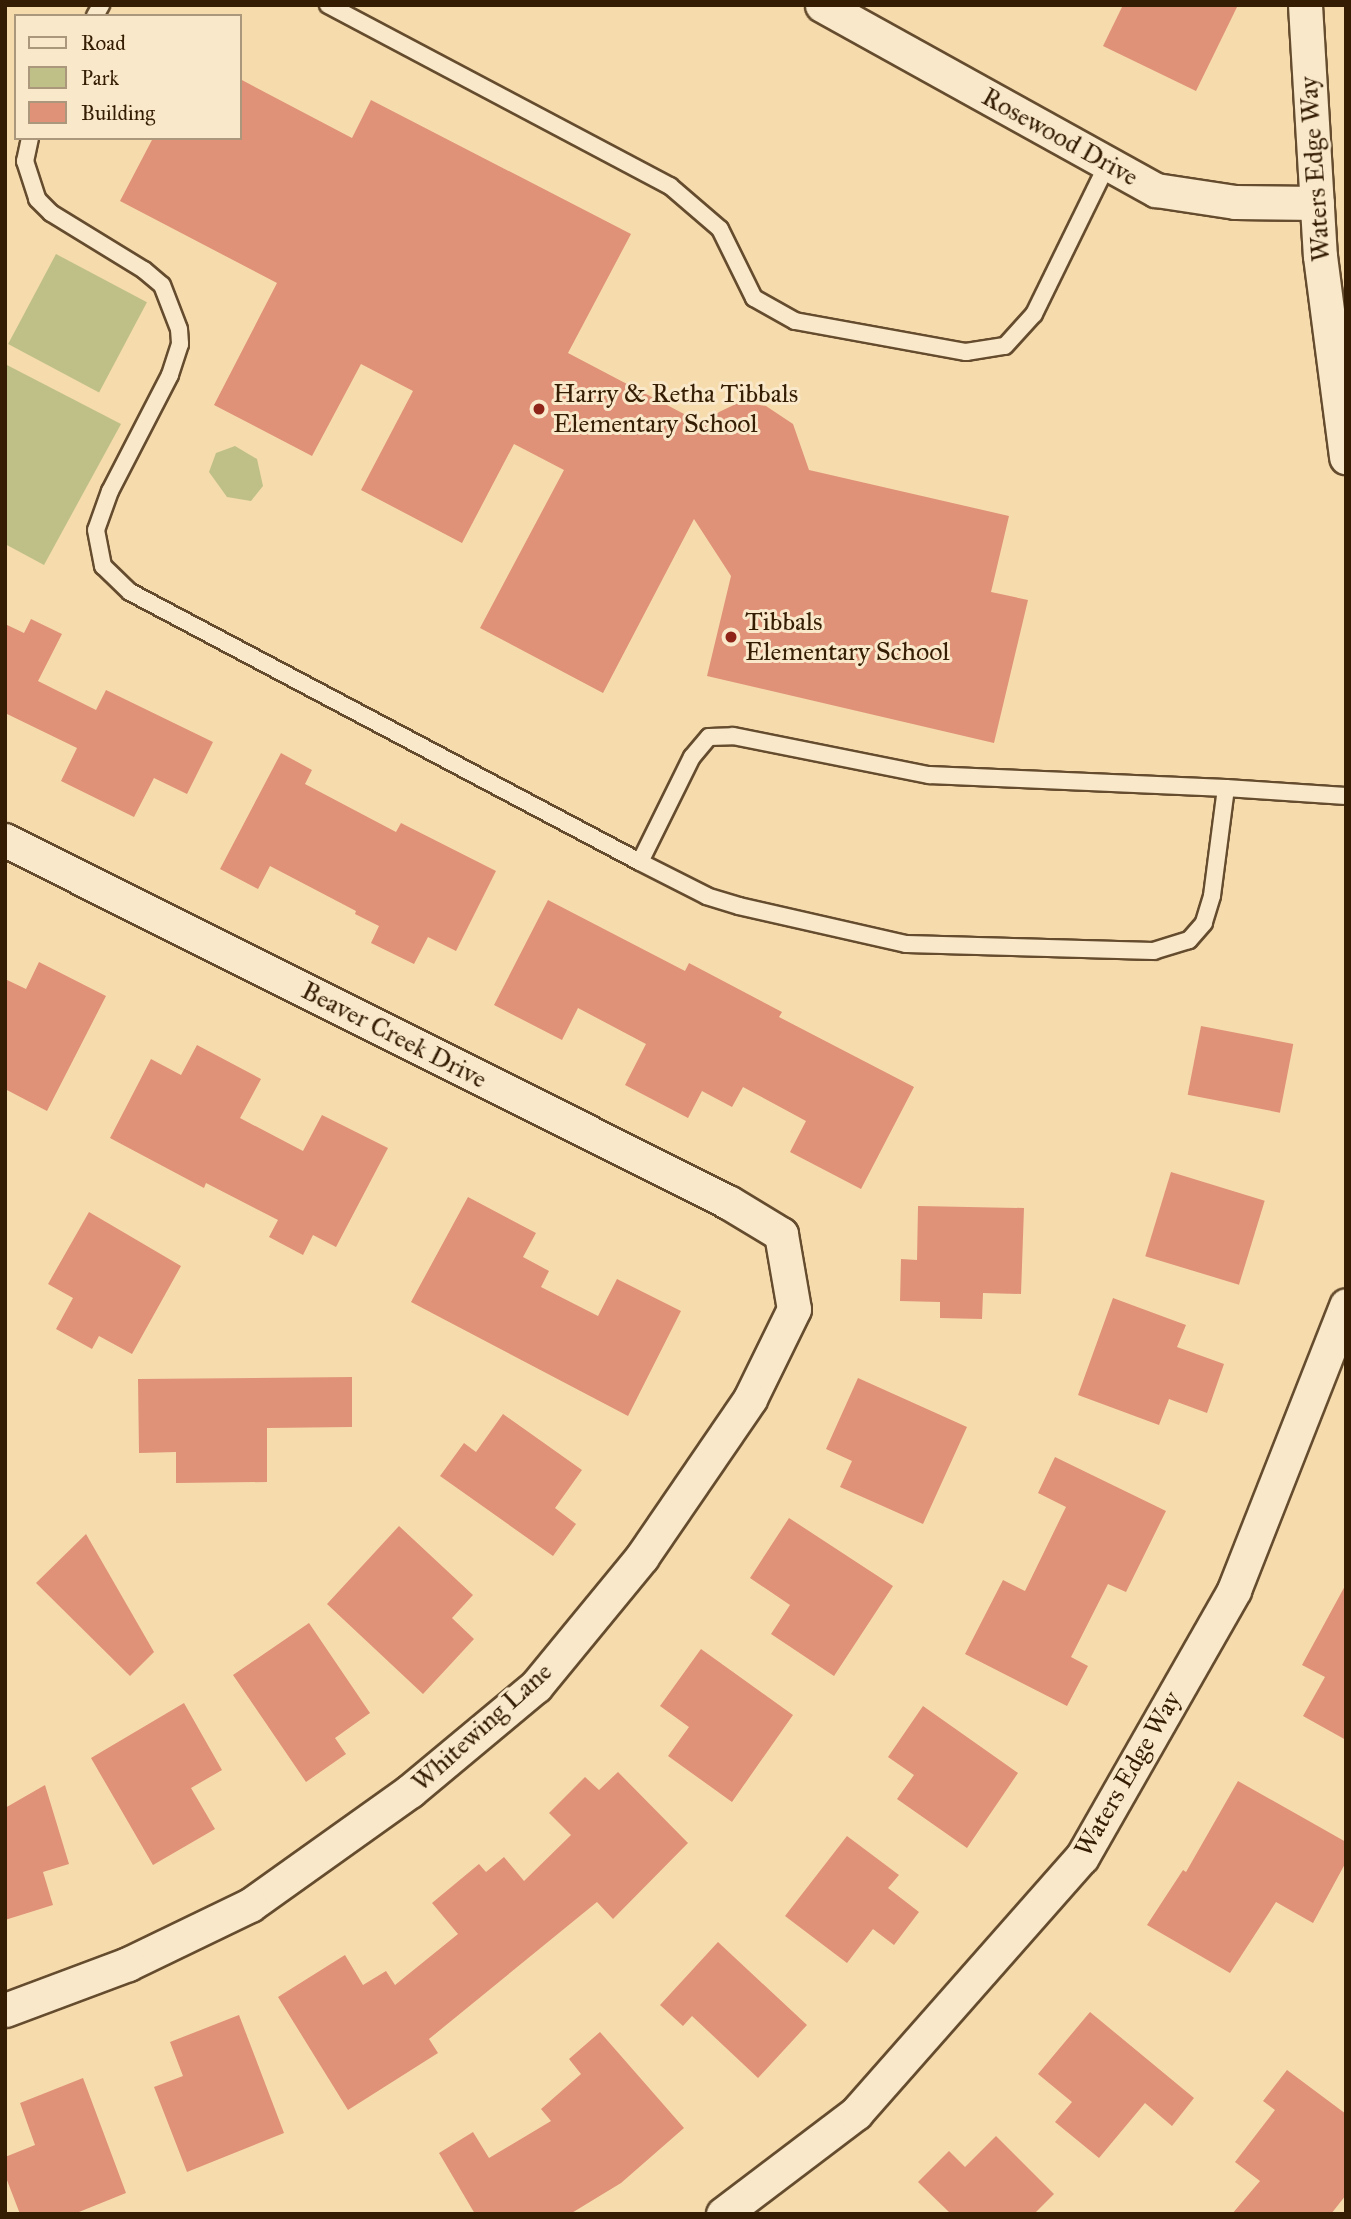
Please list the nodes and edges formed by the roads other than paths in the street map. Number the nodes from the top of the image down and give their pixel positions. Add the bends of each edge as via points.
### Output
1 (328, 5) edge
2 (822, 5) edge
3 (1306, 5) edge
4 (30, 140) edge
5 (1108, 163) junction
6 (1317, 203) junction
7 (1346, 457) edge
8 (1226, 788) junction
9 (1346, 796) edge
10 (5, 840) edge
11 (640, 862) junction
12 (781, 1234) joint
13 (1346, 1305) edge
14 (5, 2010) edge
15 (723, 2214) edge

1 - 5 lane via 670,186 720,229 754,298 795,321 966,352 1005,346 1034,314
2 - 5 street, Rosewood Drive
3 - 6 street, Waters Edge Way
4 - 11 lane via 25,161 37,199 51,213 162,285 179,329 180,344 170,375 110,491 96,530 103,566 130,592
5 - 6 street, Rosewood Drive via 1156,190 1235,202
6 - 7 street, Waters Edge Way
8 - 9 lane
8 - 11 lane via 929,775 733,736 709,737 692,757
8 - 11 lane via 1212,896 1204,923 1189,940 1154,951 906,943 739,906 707,896
10 - 12 street, Beaver Creek Drive via 729,1202
12 - 14 street, Whitewing Lane via 794,1309 750,1399 642,1557 536,1686 410,1791 250,1905 128,1964
13 - 15 street, Waters Edge Way via 1234,1590 1082,1857 856,2112

